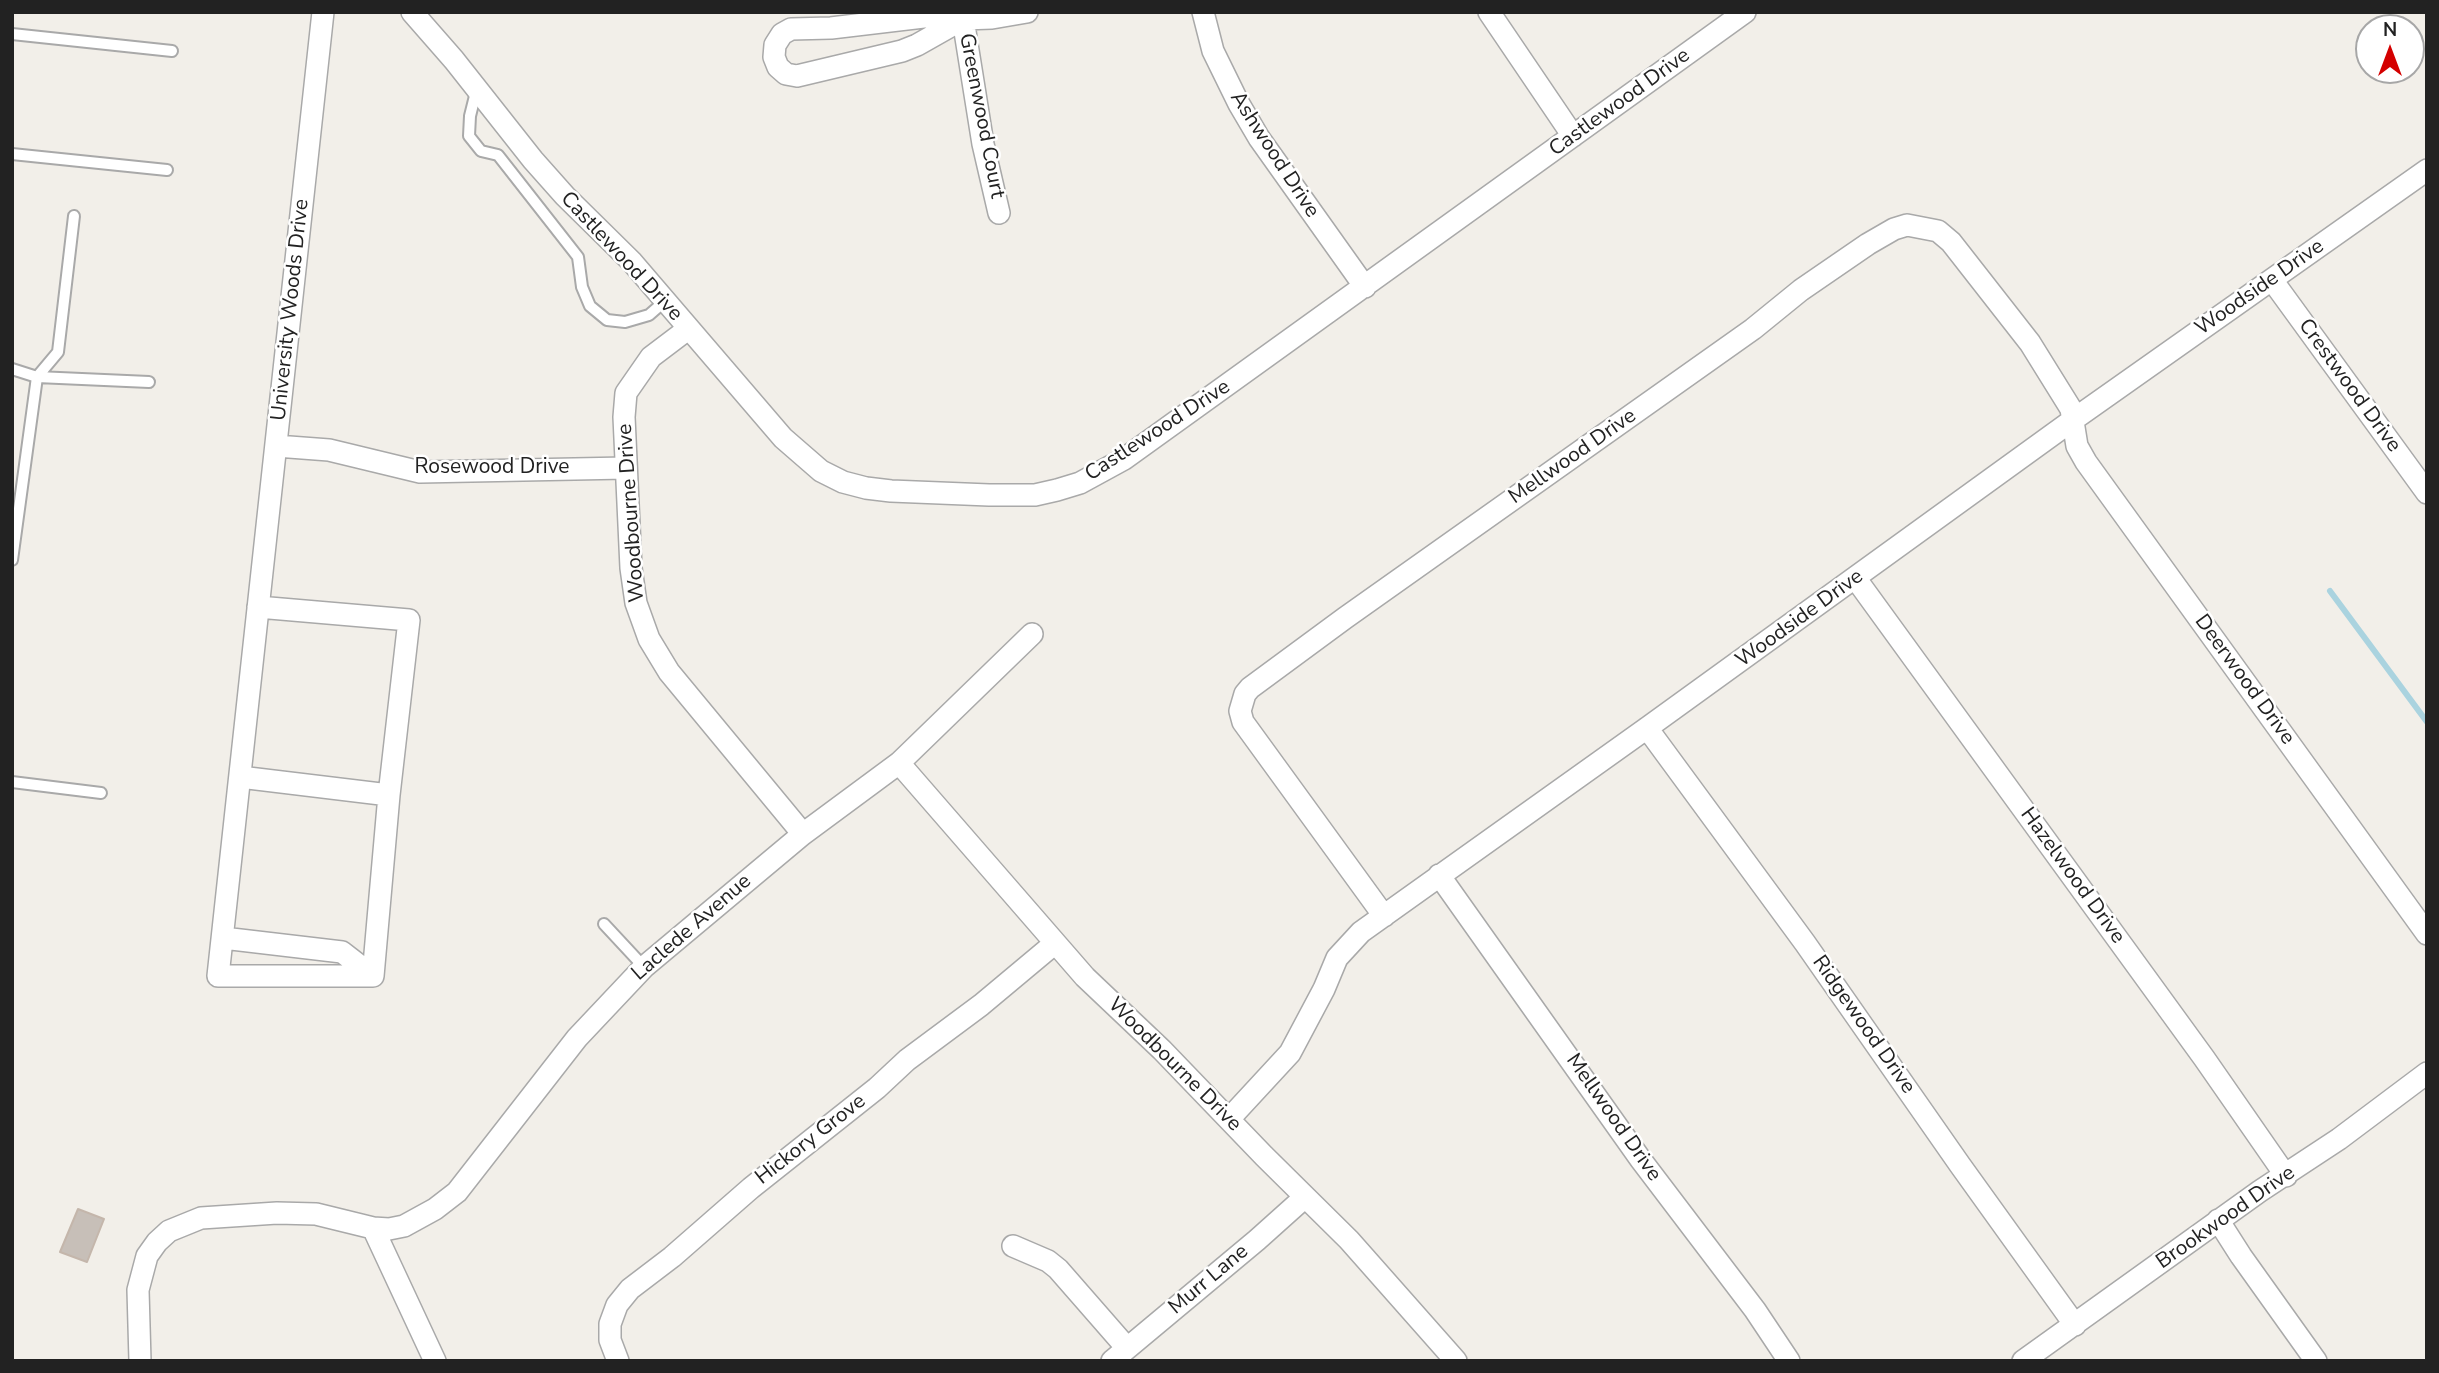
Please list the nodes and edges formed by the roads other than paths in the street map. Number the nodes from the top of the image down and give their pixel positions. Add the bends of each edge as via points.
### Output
1 (323, 12) edge
2 (412, 12) edge
3 (1027, 12) edge
4 (1203, 12) edge
5 (1489, 12) edge
6 (1745, 12) edge
7 (963, 19) junction
8 (12, 34) edge
9 (172, 51) dead end
10 (477, 88) junction
11 (1573, 136) junction
12 (12, 154) edge
13 (167, 170) dead end
14 (2427, 170) edge
15 (999, 213) dead end
16 (74, 216) dead end
17 (2272, 280) junction
18 (1364, 287) junction
19 (664, 301) junction
20 (688, 329) junction
21 (12, 369) edge
22 (37, 377) junction
23 (149, 382) dead end
24 (2074, 421) junction
25 (276, 446) junction
26 (626, 468) junction
27 (2427, 493) edge
28 (12, 560) edge
29 (1856, 579) junction
30 (258, 607) junction
31 (1032, 634) dead end
32 (1647, 728) junction
33 (899, 763) junction
34 (240, 777) junction
35 (12, 782) edge
36 (101, 793) dead end
37 (389, 795) junction
38 (803, 834) junction
39 (1439, 875) junction
40 (1384, 916) junction
41 (604, 924) dead end
42 (2427, 934) edge
43 (223, 938) junction
44 (1054, 944) junction
45 (644, 967) junction
46 (373, 976) junction
47 (2427, 1073) edge
48 (1229, 1119) junction
49 (2286, 1175) junction
50 (1305, 1197) junction
51 (2218, 1220) junction
52 (373, 1228) junction
53 (1013, 1246) dead end
54 (2075, 1325) junction
55 (1120, 1354) edge
56 (140, 1361) edge
57 (435, 1361) edge
58 (618, 1361) edge
59 (1456, 1361) edge
60 (1789, 1361) edge
61 (2023, 1361) edge
62 (2316, 1361) edge

1 - 25 street, University Woods Drive
2 - 10 street, Castlewood Drive
3 - 7 street
4 - 18 street, Ashwood Drive via 1213,51 1239,104
5 - 11 street
6 - 11 street, Castlewood Drive
7 - 7 street via 902,51 797,76 786,75 774,57 775,45 791,29 932,16
7 - 15 street, Greenwood Court
8 - 9 lane
10 - 19 street, Castlewood Drive via 533,160
10 - 19 lane via 469,136 481,151 498,155 578,257 590,306 607,320 625,322 649,316
11 - 18 street, Castlewood Drive
12 - 13 lane
14 - 17 street, Woodside Drive
16 - 22 lane via 58,352
17 - 24 street, Woodside Drive
17 - 27 street, Crestwood Drive
18 - 20 street, Castlewood Drive via 1124,459 1080,483 1035,495 891,491 843,482 821,471 783,438
19 - 20 street, Castlewood Drive
20 - 26 street, Woodbourne Drive via 651,358 626,393
21 - 22 lane
22 - 23 lane
22 - 28 lane
24 - 29 street, Woodside Drive
24 - 40 street, Mellwood Drive via 2030,343 1963,255 1938,231 1908,225 1894,229 1801,290 1245,694 1240,711 1243,722
24 - 42 street, Deerwood Drive via 2077,446 2086,462
25 - 26 street, Rosewood Drive via 329,450 420,472
25 - 30 street, University Woods Drive
26 - 38 street, Woodbourne Drive via 632,585 649,639 669,672
29 - 32 street, Woodside Drive
29 - 49 street, Hazelwood Drive
30 - 34 street, University Woods Drive
30 - 37 street via 409,620
31 - 33 street, Laclede Avenue
32 - 39 street, Woodside Drive
32 - 54 street, Ridgewood Drive
33 - 38 street, Laclede Avenue
33 - 44 street, Woodbourne Drive
34 - 37 street
34 - 43 street, University Woods Drive
35 - 36 lane
37 - 46 street
38 - 45 street, Laclede Avenue
39 - 40 street, Woodside Drive
39 - 60 street, Mellwood Drive
40 - 48 street, Woodside Drive via 1344,948 1290,1053
41 - 45 lane
43 - 46 street via 342,952
43 - 46 street, University Woods Drive via 218,976
44 - 48 street, Woodbourne Drive
44 - 58 street, Hickory Grove via 630,1289 610,1324
45 - 52 street, Laclede Avenue via 577,1038 457,1192 404,1226
47 - 49 street, Brookwood Drive
48 - 50 street, Woodbourne Drive
49 - 51 street, Brookwood Drive
50 - 55 street, Murr Lane
50 - 59 street, Woodbourne Drive
51 - 54 street, Brookwood Drive
51 - 62 street
52 - 56 street via 316,1214 276,1213 201,1218 169,1231 147,1256 141,1272 137,1309
52 - 57 street
53 - 55 street via 1058,1269
54 - 61 street, Brookwood Drive

